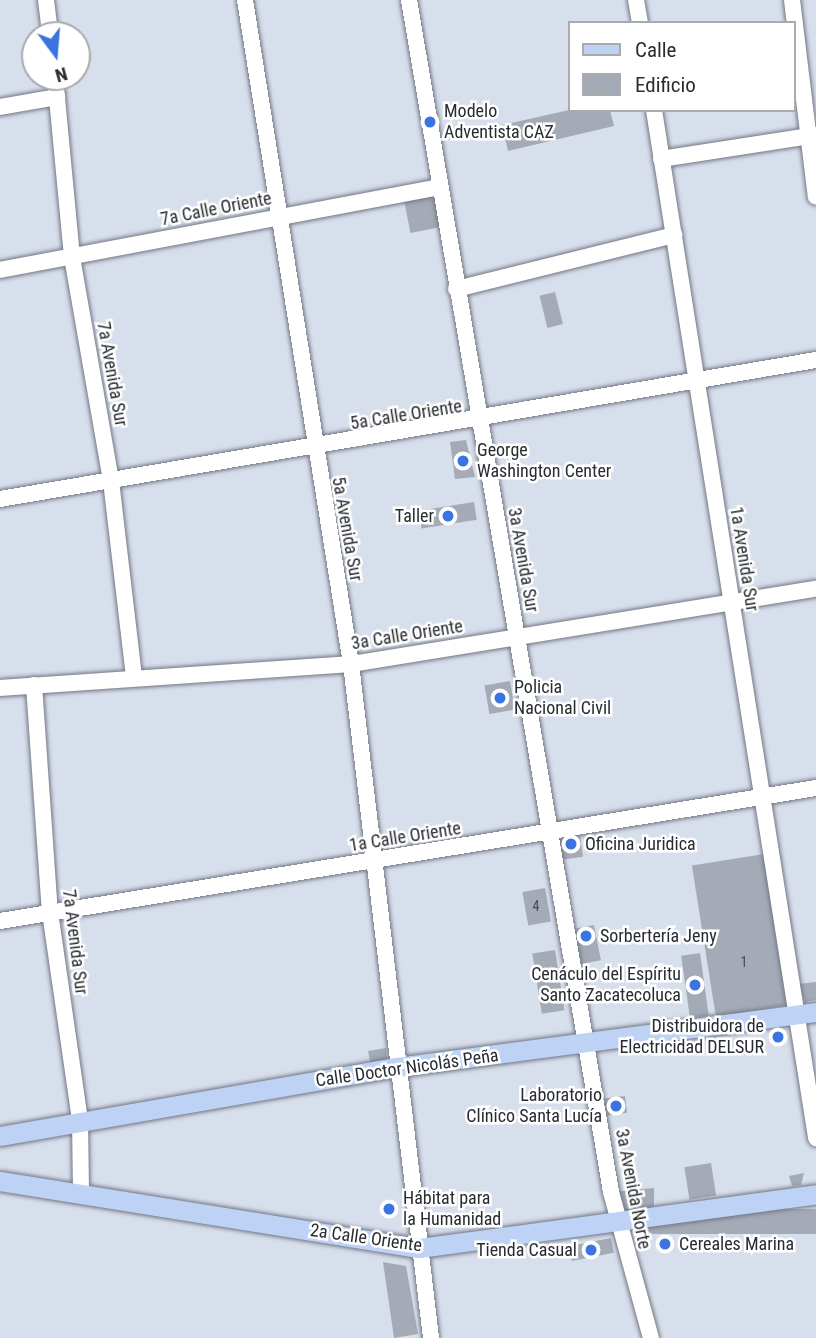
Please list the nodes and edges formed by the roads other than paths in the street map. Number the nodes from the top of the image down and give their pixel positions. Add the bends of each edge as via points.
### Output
1 (46, 0) edge
2 (245, 0) edge
3 (409, 0) edge
4 (636, 0) edge
5 (792, 0) edge
6 (48, 21) edge
7 (640, 21) edge
8 (56, 91) edge
9 (57, 97) junction
10 (0, 107) edge
11 (654, 112) edge
12 (812, 136) edge
13 (661, 159) junction
14 (439, 187) junction
15 (816, 197) edge
16 (278, 217) junction
17 (674, 235) junction
18 (72, 257) junction
19 (0, 271) edge
20 (456, 289) junction
21 (816, 360) edge
22 (697, 384) junction
23 (479, 422) junction
24 (314, 449) junction
25 (111, 481) junction
26 (0, 499) edge
27 (816, 589) edge
28 (732, 601) junction
29 (517, 637) junction
30 (351, 664) junction
31 (134, 676) junction
32 (34, 685) junction
33 (0, 688) edge
34 (816, 788) edge
35 (762, 796) junction
36 (550, 833) junction
37 (374, 862) junction
38 (50, 912) junction
39 (0, 921) edge
40 (816, 1012) edge
41 (795, 1014) junction
42 (588, 1044) junction
43 (397, 1067) junction
44 (80, 1120) junction
45 (0, 1136) edge
46 (816, 1138) edge
47 (0, 1181) edge
48 (81, 1191) junction
49 (816, 1194) edge
50 (617, 1224) junction
51 (419, 1248) junction
52 (431, 1338) edge
53 (651, 1338) edge

1 - 6 street
2 - 16 street, 5a Avenida Sur
3 - 14 street, 3a Avenida Sur
4 - 7 street
5 - 12 street
8 - 9 street, 7a Avenida Sur
9 - 10 street
9 - 18 street, 7a Avenida Sur
11 - 13 street, 1a Avenida Sur
12 - 13 street
12 - 15 street
13 - 17 street, 1a Avenida Sur
14 - 16 street, 7a Calle Oriente
14 - 20 street, 3a Avenida Sur
16 - 18 street, 7a Calle Oriente
16 - 24 street, 5a Avenida Sur
17 - 20 street
17 - 22 street, 1a Avenida Sur
18 - 19 street, 7a Calle Oriente
18 - 25 street, 7a Avenida Sur
20 - 23 street, 3a Avenida Sur
21 - 22 street, 5a Calle Oriente
22 - 23 street, 5a Calle Oriente
22 - 28 street, 1a Avenida Sur
23 - 24 street, 5a Calle Oriente
23 - 29 street, 3a Avenida Sur
24 - 25 street, 5a Calle Oriente
24 - 30 street, 5a Avenida Sur
25 - 26 street, 5a Calle Oriente
25 - 31 street, 7a Avenida Sur
27 - 28 street, 3a Calle Oriente
28 - 29 street, 3a Calle Oriente
28 - 35 street, 1a Avenida Sur
29 - 30 street, 3a Calle Oriente
29 - 36 street, 3a Avenida Sur
30 - 31 street, 3a Calle Oriente
30 - 37 street, 5a Avenida Sur
31 - 32 street, 3a Calle Oriente
32 - 33 street, 3a Calle Oriente
32 - 38 street, 7a Avenida Sur
34 - 35 street, 1a Calle Oriente
35 - 36 street, 1a Calle Oriente
35 - 41 street, 1a Avenida Sur
36 - 37 street, 1a Calle Oriente
36 - 42 street, 3a Avenida Sur
37 - 38 street, 1a Calle Oriente
37 - 43 street, 5a Avenida Sur
38 - 39 street, 1a Calle Oriente
38 - 44 street, 7a Avenida Sur
40 - 41 main road, Calle Doctor Nicolás Peña
41 - 42 main road, Calle Doctor Nicolás Peña
41 - 46 street, 1a Avenida Sur
42 - 43 main road, Calle Doctor Nicolás Peña
42 - 50 street, 3a Avenida Norte
43 - 44 main road, Calle Doctor Nicolás Peña
43 - 51 street, 5a Avenida Sur
44 - 45 main road, Calle Doctor Nicolás Peña
44 - 48 street, 7a Avenida Sur
47 - 48 main road, 2a Calle Oriente
48 - 51 main road, 2a Calle Oriente
49 - 50 main road, 2a Calle Oriente
50 - 51 main road, 2a Calle Oriente
50 - 53 street, 3a Avenida Norte
51 - 52 street, 5a Avenida Sur

